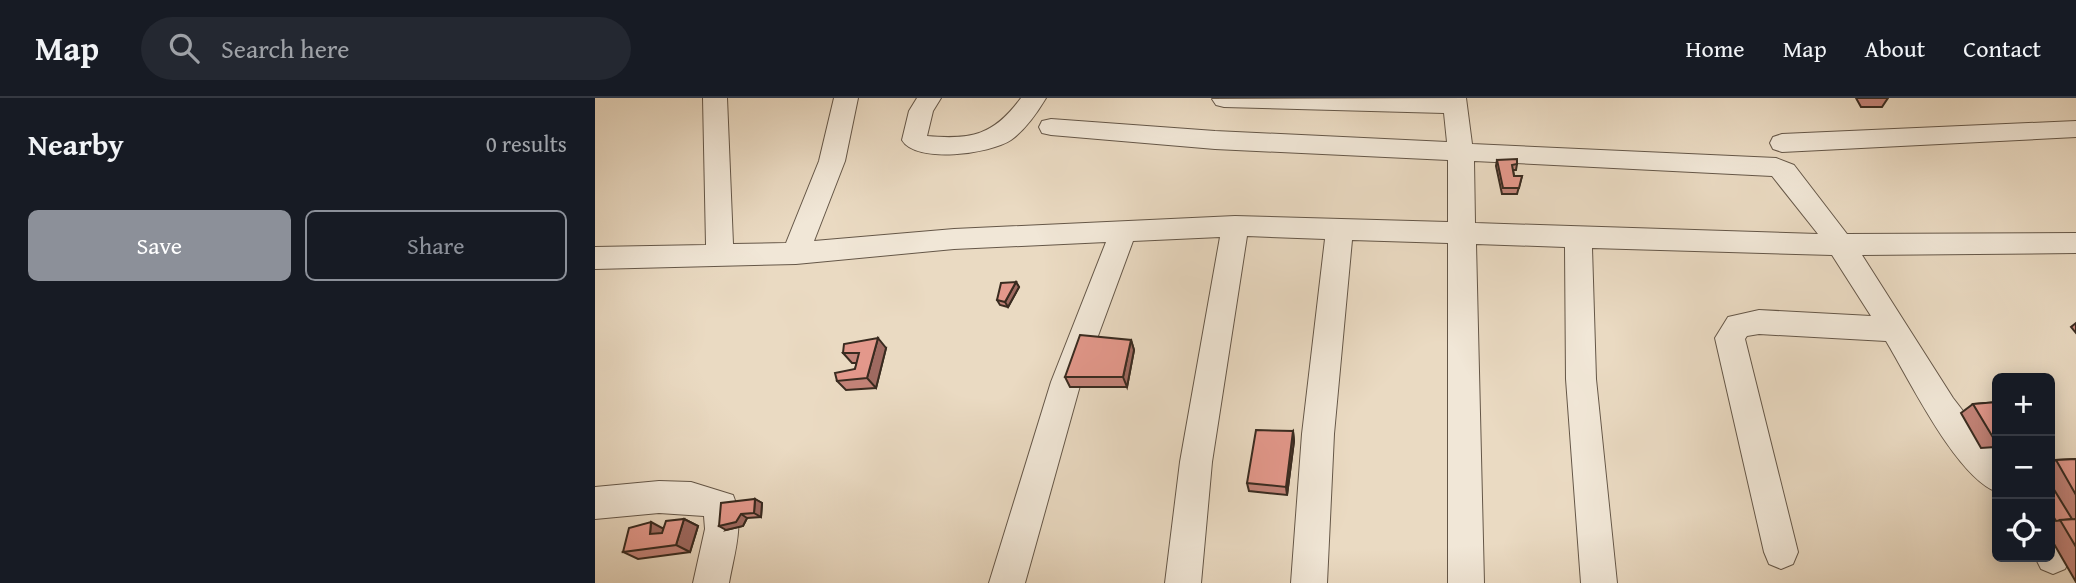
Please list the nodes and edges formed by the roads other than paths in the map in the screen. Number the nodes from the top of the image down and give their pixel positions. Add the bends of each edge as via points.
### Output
1 (715, 98) edge
2 (846, 98) edge
3 (929, 98) edge
4 (1034, 98) edge
5 (1224, 98) edge
6 (1454, 102) edge
7 (1051, 127) dead end
8 (2076, 129) edge
9 (1215, 140) junction
10 (1782, 143) dead end
11 (1461, 153) junction
12 (1235, 226) junction
13 (1340, 229) junction
14 (1124, 230) junction
15 (1461, 231) junction
16 (1579, 235) junction
17 (2076, 243) edge
18 (1841, 245) junction
19 (796, 253) junction
20 (720, 255) junction
21 (595, 258) edge
22 (1895, 329) junction
23 (1992, 472) edge
24 (595, 503) edge
25 (1781, 552) dead end
26 (711, 583) edge
27 (1007, 583) edge
28 (1184, 583) edge
29 (1309, 583) edge
30 (1466, 583) edge
31 (1599, 583) edge

1 - 20 street
2 - 19 street via 832,160
3 - 4 street via 914,140 953,145 995,140 1011,130
5 - 6 street
5 - 9 street
6 - 11 street
7 - 9 street
8 - 10 street
9 - 11 street
11 - 15 street
11 - 18 street via 1776,167 1785,171
12 - 13 street
12 - 14 street
12 - 28 street via 1196,462
13 - 15 street
13 - 29 street via 1318,434
14 - 19 street
14 - 27 street via 1066,382
15 - 16 street
15 - 30 street
16 - 18 street
16 - 31 street via 1581,379
17 - 18 street
18 - 22 street
19 - 20 street
20 - 21 street
22 - 23 street via 1977,457
22 - 25 street via 1759,322 1738,326 1730,338
24 - 26 street via 702,498 720,506 722,529

